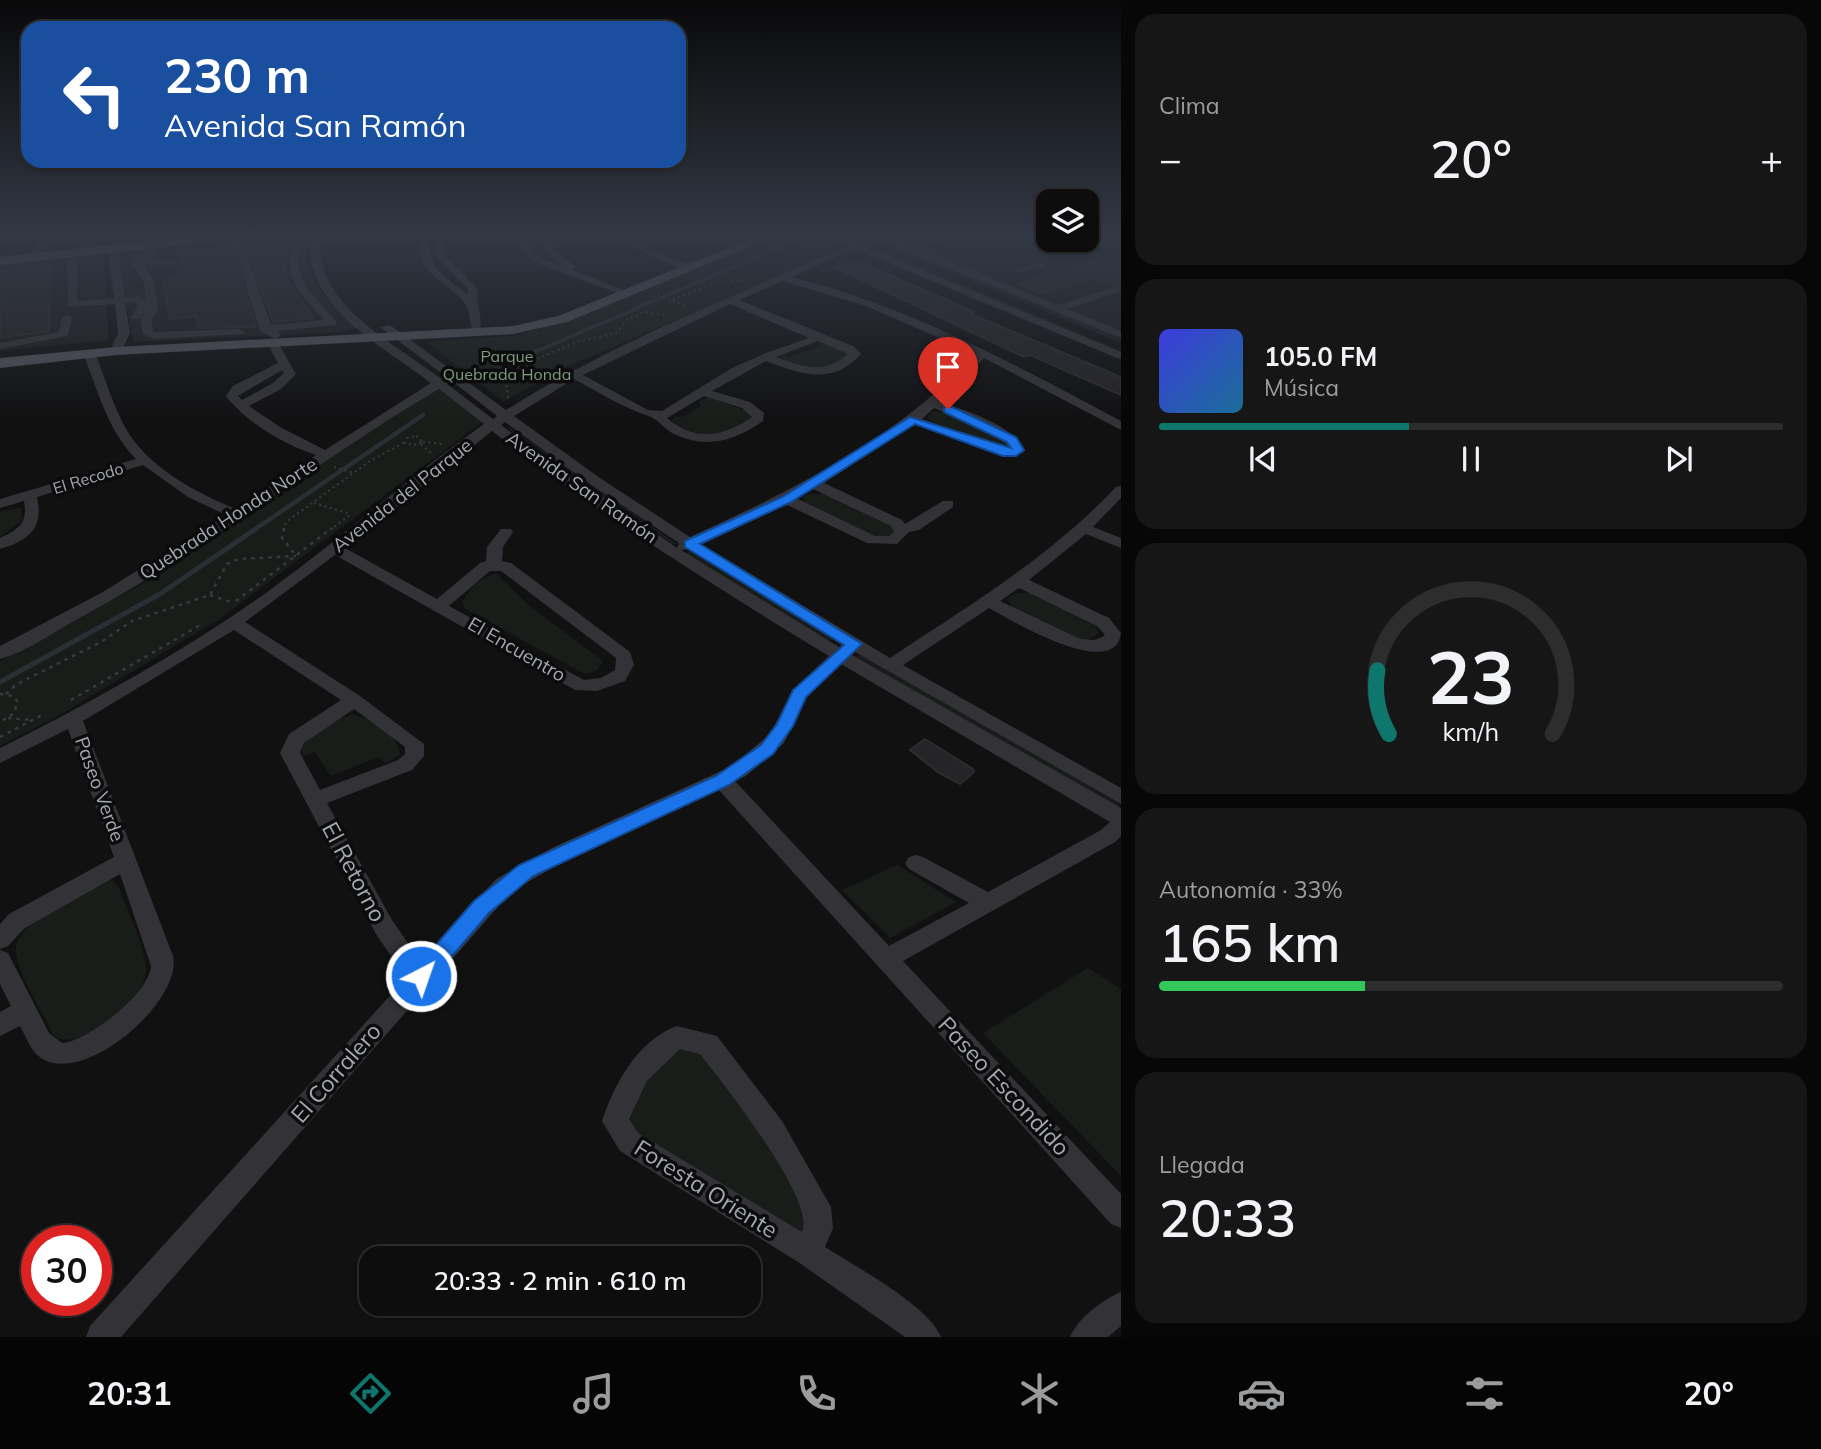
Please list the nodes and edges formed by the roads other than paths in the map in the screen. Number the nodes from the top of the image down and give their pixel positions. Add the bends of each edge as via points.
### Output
1 (72, 296) edge
2 (117, 296) edge
3 (119, 296) edge
4 (121, 296) edge
5 (147, 296) edge
6 (257, 296) edge
7 (307, 296) edge
8 (333, 296) edge
9 (346, 296) edge
10 (463, 296) edge
11 (471, 296) edge
12 (604, 296) edge
13 (608, 296) edge
14 (740, 296) edge
15 (843, 296) edge
16 (976, 296) edge
17 (1001, 296) edge
18 (1027, 296) edge
19 (1096, 296) edge
20 (731, 301) junction
21 (470, 302) junction
22 (149, 306) junction
23 (1058, 309) junction
24 (348, 312) junction
25 (324, 315) junction
26 (67, 318) dead end
27 (302, 325) dead end
28 (476, 326) junction
29 (187, 332) junction
30 (239, 332) dead end
31 (267, 334) junction
32 (387, 334) junction
33 (1121, 335) edge
34 (816, 337) junction
35 (137, 338) dead end
36 (158, 339) junction
37 (0, 346) edge
38 (118, 347) junction
39 (1121, 347) edge
40 (984, 352) junction
41 (89, 353) junction
42 (0, 356) edge
43 (765, 357) junction
44 (0, 363) edge
45 (1119, 364) edge
46 (573, 374) junction
47 (440, 376) junction
48 (703, 392) junction
49 (933, 404) junction
50 (659, 416) junction
51 (502, 418) junction
52 (914, 419) junction
53 (1121, 426) edge
54 (319, 453) junction
55 (146, 460) junction
56 (814, 484) junction
57 (30, 496) junction
58 (786, 499) junction
59 (1118, 500) edge
60 (0, 504) edge
61 (948, 504) dead end
62 (232, 513) junction
63 (902, 529) junction
64 (1085, 529) junction
65 (506, 532) dead end
66 (1121, 543) edge
67 (0, 544) edge
68 (690, 544) junction
69 (334, 548) junction
70 (674, 551) junction
71 (494, 564) junction
72 (1020, 582) junction
73 (991, 603) junction
74 (440, 605) junction
75 (231, 615) junction
76 (0, 641) edge
77 (847, 650) junction
78 (0, 653) edge
79 (890, 666) junction
80 (354, 700) junction
81 (70, 710) junction
82 (0, 756) edge
83 (722, 780) junction
84 (1121, 797) edge
85 (315, 800) junction
86 (1121, 818) edge
87 (1121, 824) edge
88 (125, 860) junction
89 (916, 863) dead end
90 (988, 903) junction
91 (0, 939) edge
92 (887, 959) junction
93 (0, 960) edge
94 (421, 976) junction
95 (25, 1011) junction
96 (0, 1025) edge
97 (1121, 1214) edge
98 (808, 1252) junction
99 (1121, 1307) edge
100 (101, 1337) edge
101 (926, 1337) edge
102 (1085, 1337) edge

1 - 2 street via 72,305
3 - 38 street via 124,333
4 - 22 street
5 - 22 street
6 - 31 street
7 - 25 street
8 - 24 street, Avenida San Ramón
9 - 32 street, Avenida San Ramón
10 - 21 street
11 - 21 street
12 - 28 main road via 544,315
13 - 32 main road via 539,325 486,333
14 - 20 street, Avenida del Parque
15 - 40 street via 901,314
16 - 45 street
17 - 39 street
18 - 23 street
19 - 23 street
20 - 34 street
20 - 46 street, Avenida del Parque
21 - 28 street
22 - 29 street via 156,330
22 - 35 street via 136,316
22 - 36 street via 147,331
23 - 33 street
24 - 25 street
24 - 32 street, Avenida San Ramón
25 - 31 street via 331,324
26 - 37 street via 64,334
27 - 31 street
28 - 32 main road
29 - 30 street
29 - 36 street
31 - 32 main road
31 - 36 main road
31 - 38 main road
31 - 54 street via 284,364 232,396 240,406
32 - 47 street, Avenida San Ramón
34 - 43 street
34 - 43 street via 849,348 855,356 821,374
36 - 38 main road
38 - 41 main road
38 - 42 main road
40 - 49 street
40 - 53 street
41 - 44 main road
41 - 55 street via 126,438
43 - 48 street
46 - 50 street
46 - 51 street, Avenida del Parque
47 - 51 street, Avenida San Ramón
47 - 54 street, Quebrada Honda Norte
48 - 50 street via 674,412
48 - 50 street via 751,407 758,418 720,439 701,441 665,424
49 - 52 street
49 - 52 street via 988,426 1012,439 1018,450 1003,452
51 - 68 street, Avenida San Ramón
51 - 69 street, Avenida del Parque
51 - 70 street, Avenida San Ramón
52 - 56 street
54 - 62 street, Quebrada Honda Norte
55 - 57 street, El Recodo
55 - 62 street via 206,503
56 - 58 street
56 - 63 street
57 - 60 street, El Recodo
57 - 67 street, El Recodo via 36,516 33,524
58 - 63 street via 872,540 892,541
58 - 68 street
59 - 64 street
61 - 63 street via 914,527
62 - 76 street, Quebrada Honda Norte
62 - 78 street, Quebrada Honda Norte via 109,595
64 - 66 street
64 - 72 street
65 - 71 street via 495,547
68 - 70 street
68 - 77 street, Avenida San Ramón
69 - 74 street, El Encuentro
69 - 75 street, Avenida del Parque
70 - 77 street, Avenida San Ramón
71 - 74 street, El Encuentro
71 - 74 street, El Encuentro via 508,568 624,656 622,673 605,685 581,686
72 - 73 street
72 - 73 street via 1103,622 1114,635 1110,642 1099,648 1078,646
73 - 79 street
75 - 80 street, El Retorno
75 - 81 street, Avenida del Parque
77 - 79 street, Avenida San Ramón
77 - 83 street, El Corralero via 799,694 785,726 767,749
77 - 86 street, Avenida San Ramón
79 - 84 street, Avenida San Ramón
80 - 85 street, El Retorno via 290,747
80 - 85 street, El Retorno via 412,739 415,752 400,767
81 - 82 street, Avenida del Parque
81 - 88 street, Paseo Verde
83 - 92 street, Paseo Escondido
83 - 94 street, El Corralero via 526,870 481,907
85 - 94 street, El Retorno via 384,928
87 - 90 street via 1108,836
88 - 91 street, Paseo Verde via 18,921
88 - 95 street, Paseo Verde via 162,958 162,975 154,992 100,1041 69,1054 44,1047
89 - 90 street
90 - 92 street
92 - 97 street, Paseo Escondido
93 - 95 street, Paseo Verde
94 - 100 street, El Corralero
95 - 96 street
98 - 98 street, Foresta Oriente via 629,1142 615,1121 621,1099 659,1048 677,1037 708,1044 773,1130 817,1207 818,1228
98 - 101 street, Foresta Oriente
99 - 102 street

